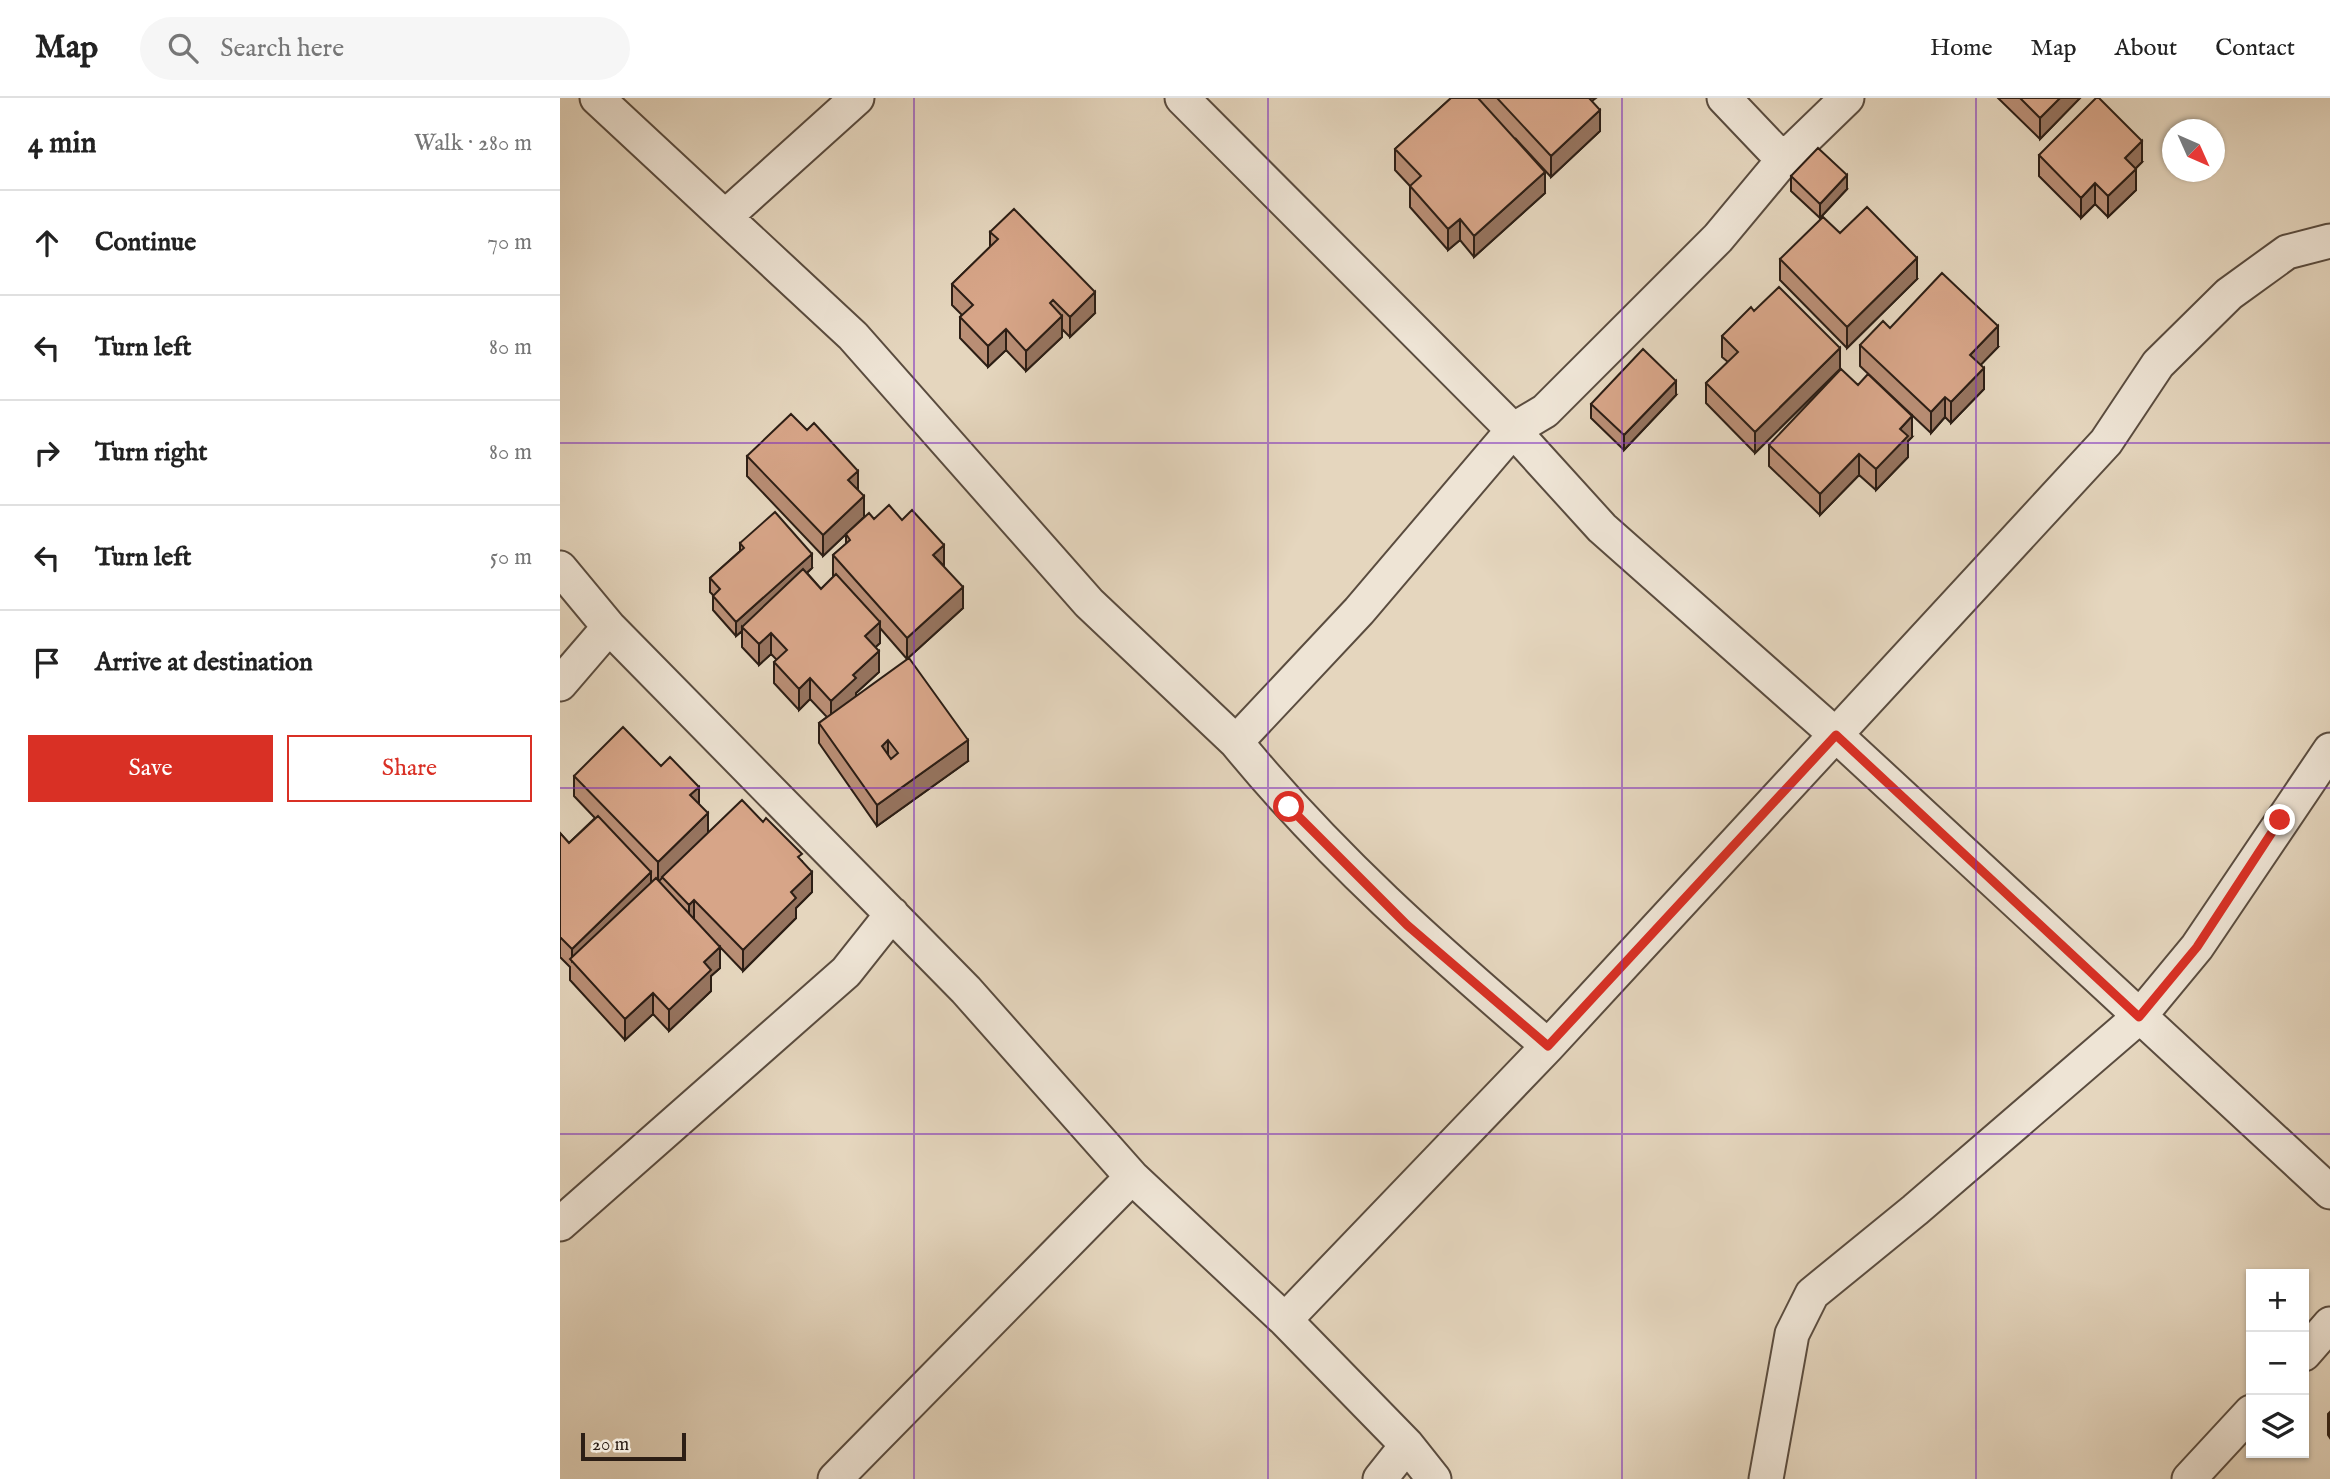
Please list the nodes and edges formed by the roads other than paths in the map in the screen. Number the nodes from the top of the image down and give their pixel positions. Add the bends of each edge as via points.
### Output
1 (597, 98) edge
2 (857, 98) edge
3 (1182, 98) edge
4 (1724, 98) edge
5 (1847, 98) edge
6 (1783, 160) junction
7 (725, 217) junction
8 (2330, 241) edge
9 (1513, 430) junction
10 (560, 568) edge
11 (609, 627) junction
12 (560, 684) edge
13 (1836, 735) junction
14 (1236, 742) junction
15 (2330, 750) edge
16 (892, 914) junction
17 (2139, 1017) junction
18 (1548, 1046) junction
19 (1132, 1177) junction
20 (2330, 1192) edge
21 (560, 1224) edge
22 (1285, 1320) junction
23 (2330, 1324) edge
24 (2309, 1348) edge
25 (2246, 1417) edge
26 (1407, 1444) junction
27 (835, 1479) edge
28 (1380, 1479) edge
29 (1434, 1479) edge
30 (1766, 1479) edge
31 (2189, 1479) edge

1 - 7 street
2 - 7 street
3 - 9 street
4 - 6 street
5 - 6 street
6 - 9 street via 1718,238 1545,411
7 - 14 street via 853,336 1089,603
8 - 13 street via 2287,252 2267,266 2229,294 2158,364 2106,442
9 - 13 street via 1602,528
9 - 14 street via 1359,611
10 - 11 street
11 - 12 street
11 - 16 street
13 - 17 street
13 - 18 street
14 - 18 street via 1289,807 1407,925
15 - 17 street via 2197,947
16 - 19 street
16 - 21 street via 846,972
17 - 20 street
17 - 30 street via 1812,1294 1792,1334
18 - 22 street
19 - 22 street
19 - 27 street
22 - 26 street
23 - 24 street
25 - 31 street
26 - 28 street
26 - 29 street

